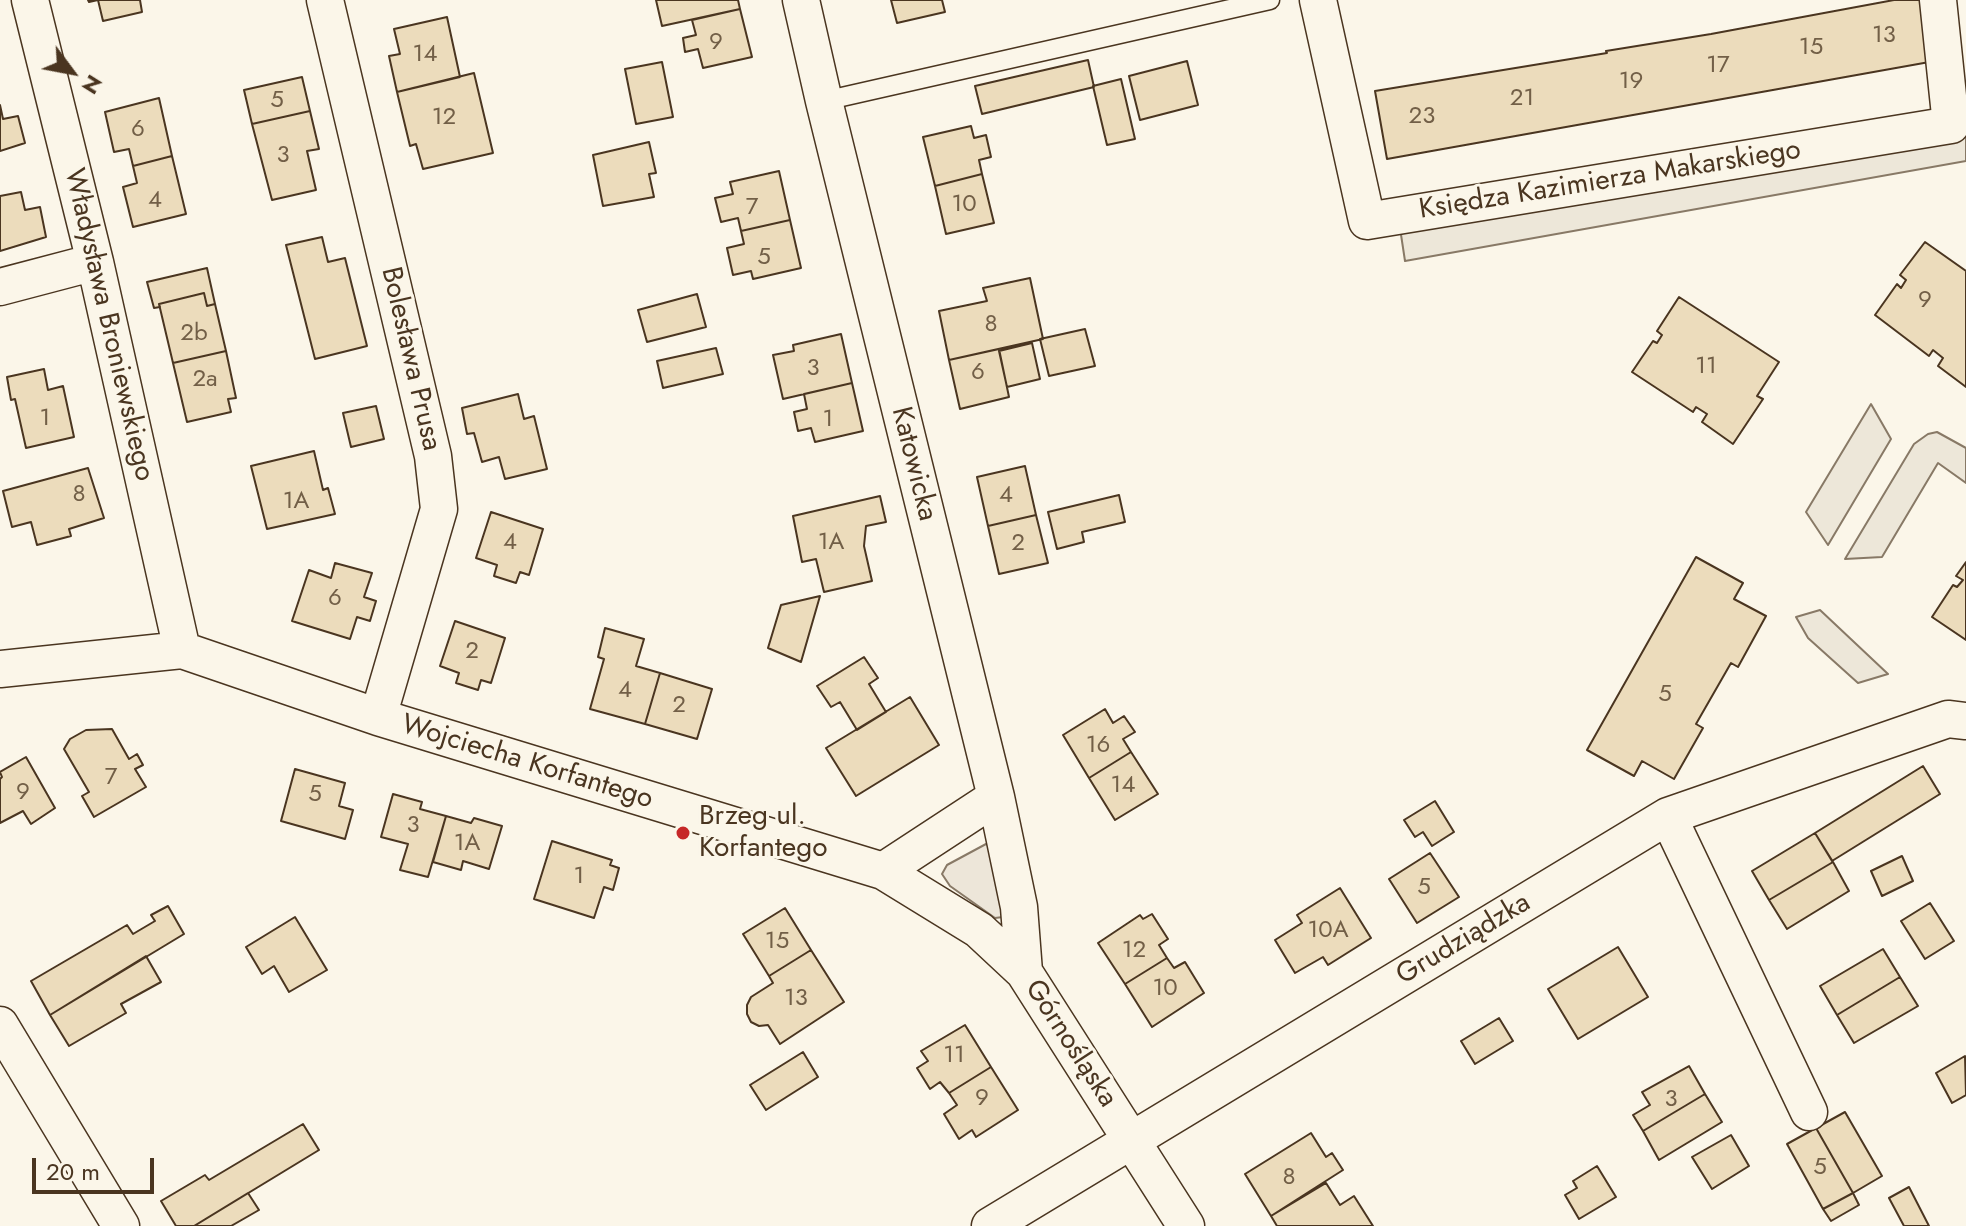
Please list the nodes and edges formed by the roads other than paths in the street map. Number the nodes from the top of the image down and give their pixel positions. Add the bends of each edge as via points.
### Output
1 (30, 0) edge
2 (325, 0) edge
3 (801, 0) edge
4 (1270, 0) edge
5 (1318, 0) edge
6 (1938, 0) edge
7 (824, 101) junction
8 (95, 262) junction
9 (0, 287) edge
10 (182, 650) junction
11 (0, 669) edge
12 (378, 717) junction
13 (1966, 721) edge
14 (996, 797) junction
15 (1668, 816) junction
16 (883, 871) junction
17 (1024, 972) junction
18 (0, 1025) edge
19 (1809, 1112) dead end
20 (1133, 1141) junction
21 (121, 1226) edge
22 (990, 1226) edge
23 (1186, 1226) edge

1 - 8 street, Władysława Broniewskiego
2 - 12 street, Bolesława Prusa via 433,456 439,509
3 - 7 street, Katowicka
4 - 7 lane
5 - 6 street, Księdza Kazimierza Makarskiego via 1367,221 1951,125
7 - 14 street, Katowicka
8 - 9 street
8 - 10 street, Władysława Broniewskiego
10 - 11 street, Wojciecha Korfantego
10 - 12 street, Wojciecha Korfantego
12 - 16 street, Wojciecha Korfantego
13 - 15 street, Grudziądzka via 1948,719
14 - 16 street
14 - 17 street, Górnośląska via 1019,907
15 - 19 street
15 - 20 street, Grudziądzka
16 - 17 street, Wojciecha Korfantego via 979,930
17 - 20 street, Górnośląska
18 - 21 street
20 - 22 street, Grudziądzka
20 - 23 street, Górnośląska

